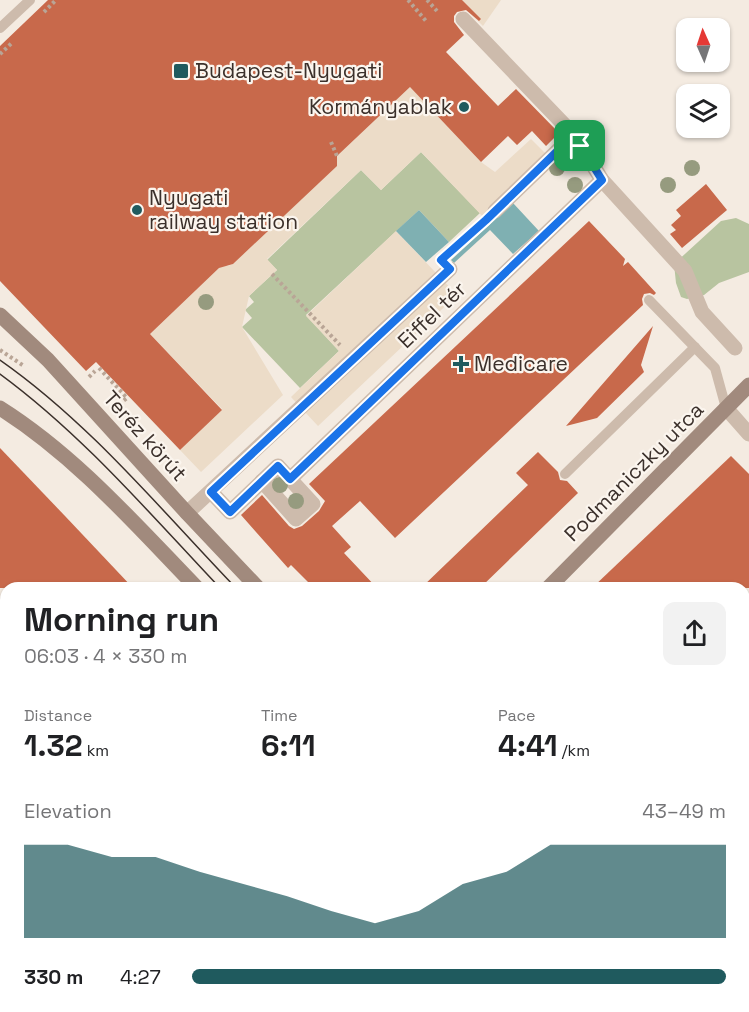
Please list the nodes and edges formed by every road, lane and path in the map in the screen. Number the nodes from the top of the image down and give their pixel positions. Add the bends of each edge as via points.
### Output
1 (30, 0) edge
2 (408, 0) edge
3 (427, 0) edge
4 (437, 11) dead end
5 (463, 19) dead end
6 (426, 21) dead end
7 (0, 28) edge
8 (574, 135) junction
9 (331, 142) dead end
10 (337, 156) dead end
11 (602, 180) junction
12 (495, 211) joint
13 (450, 269) joint
14 (272, 274) dead end
15 (649, 300) dead end
16 (0, 315) edge
17 (695, 347) junction
18 (735, 348) dead end
19 (0, 350) edge
20 (354, 359) junction
21 (26, 367) dead end
22 (89, 377) dead end
23 (749, 385) edge
24 (123, 401) dead end
25 (0, 408) edge
26 (726, 408) junction
27 (749, 434) edge
28 (565, 474) dead end
29 (290, 479) junction
30 (262, 481) junction
31 (211, 492) junction
32 (187, 513) junction
33 (191, 582) edge
34 (252, 582) edge
35 (554, 582) edge

1 - 7 lane
2 - 6 path
3 - 4 path
5 - 8 street
8 - 11 street
8 - 12 street
9 - 10 path
11 - 18 street via 685,271 702,312
11 - 29 street, Eiffel tér
12 - 13 path via 441,260
13 - 20 street, Eiffel tér
14 - 20 path
15 - 17 lane
16 - 32 main road, Teréz körút via 48,360
17 - 26 lane via 715,368
17 - 28 lane
19 - 21 path
20 - 31 street, Eiffel tér
22 - 24 path via 97,369 127,398
23 - 26 main road, Podmaniczky utca
25 - 33 main road via 90,477
26 - 27 street
26 - 35 main road, Podmaniczky utca
29 - 30 street via 278,466
29 - 30 street via 313,504 296,519
30 - 31 street via 230,512
31 - 32 street, Eiffel tér
32 - 34 main road, Teréz körút

